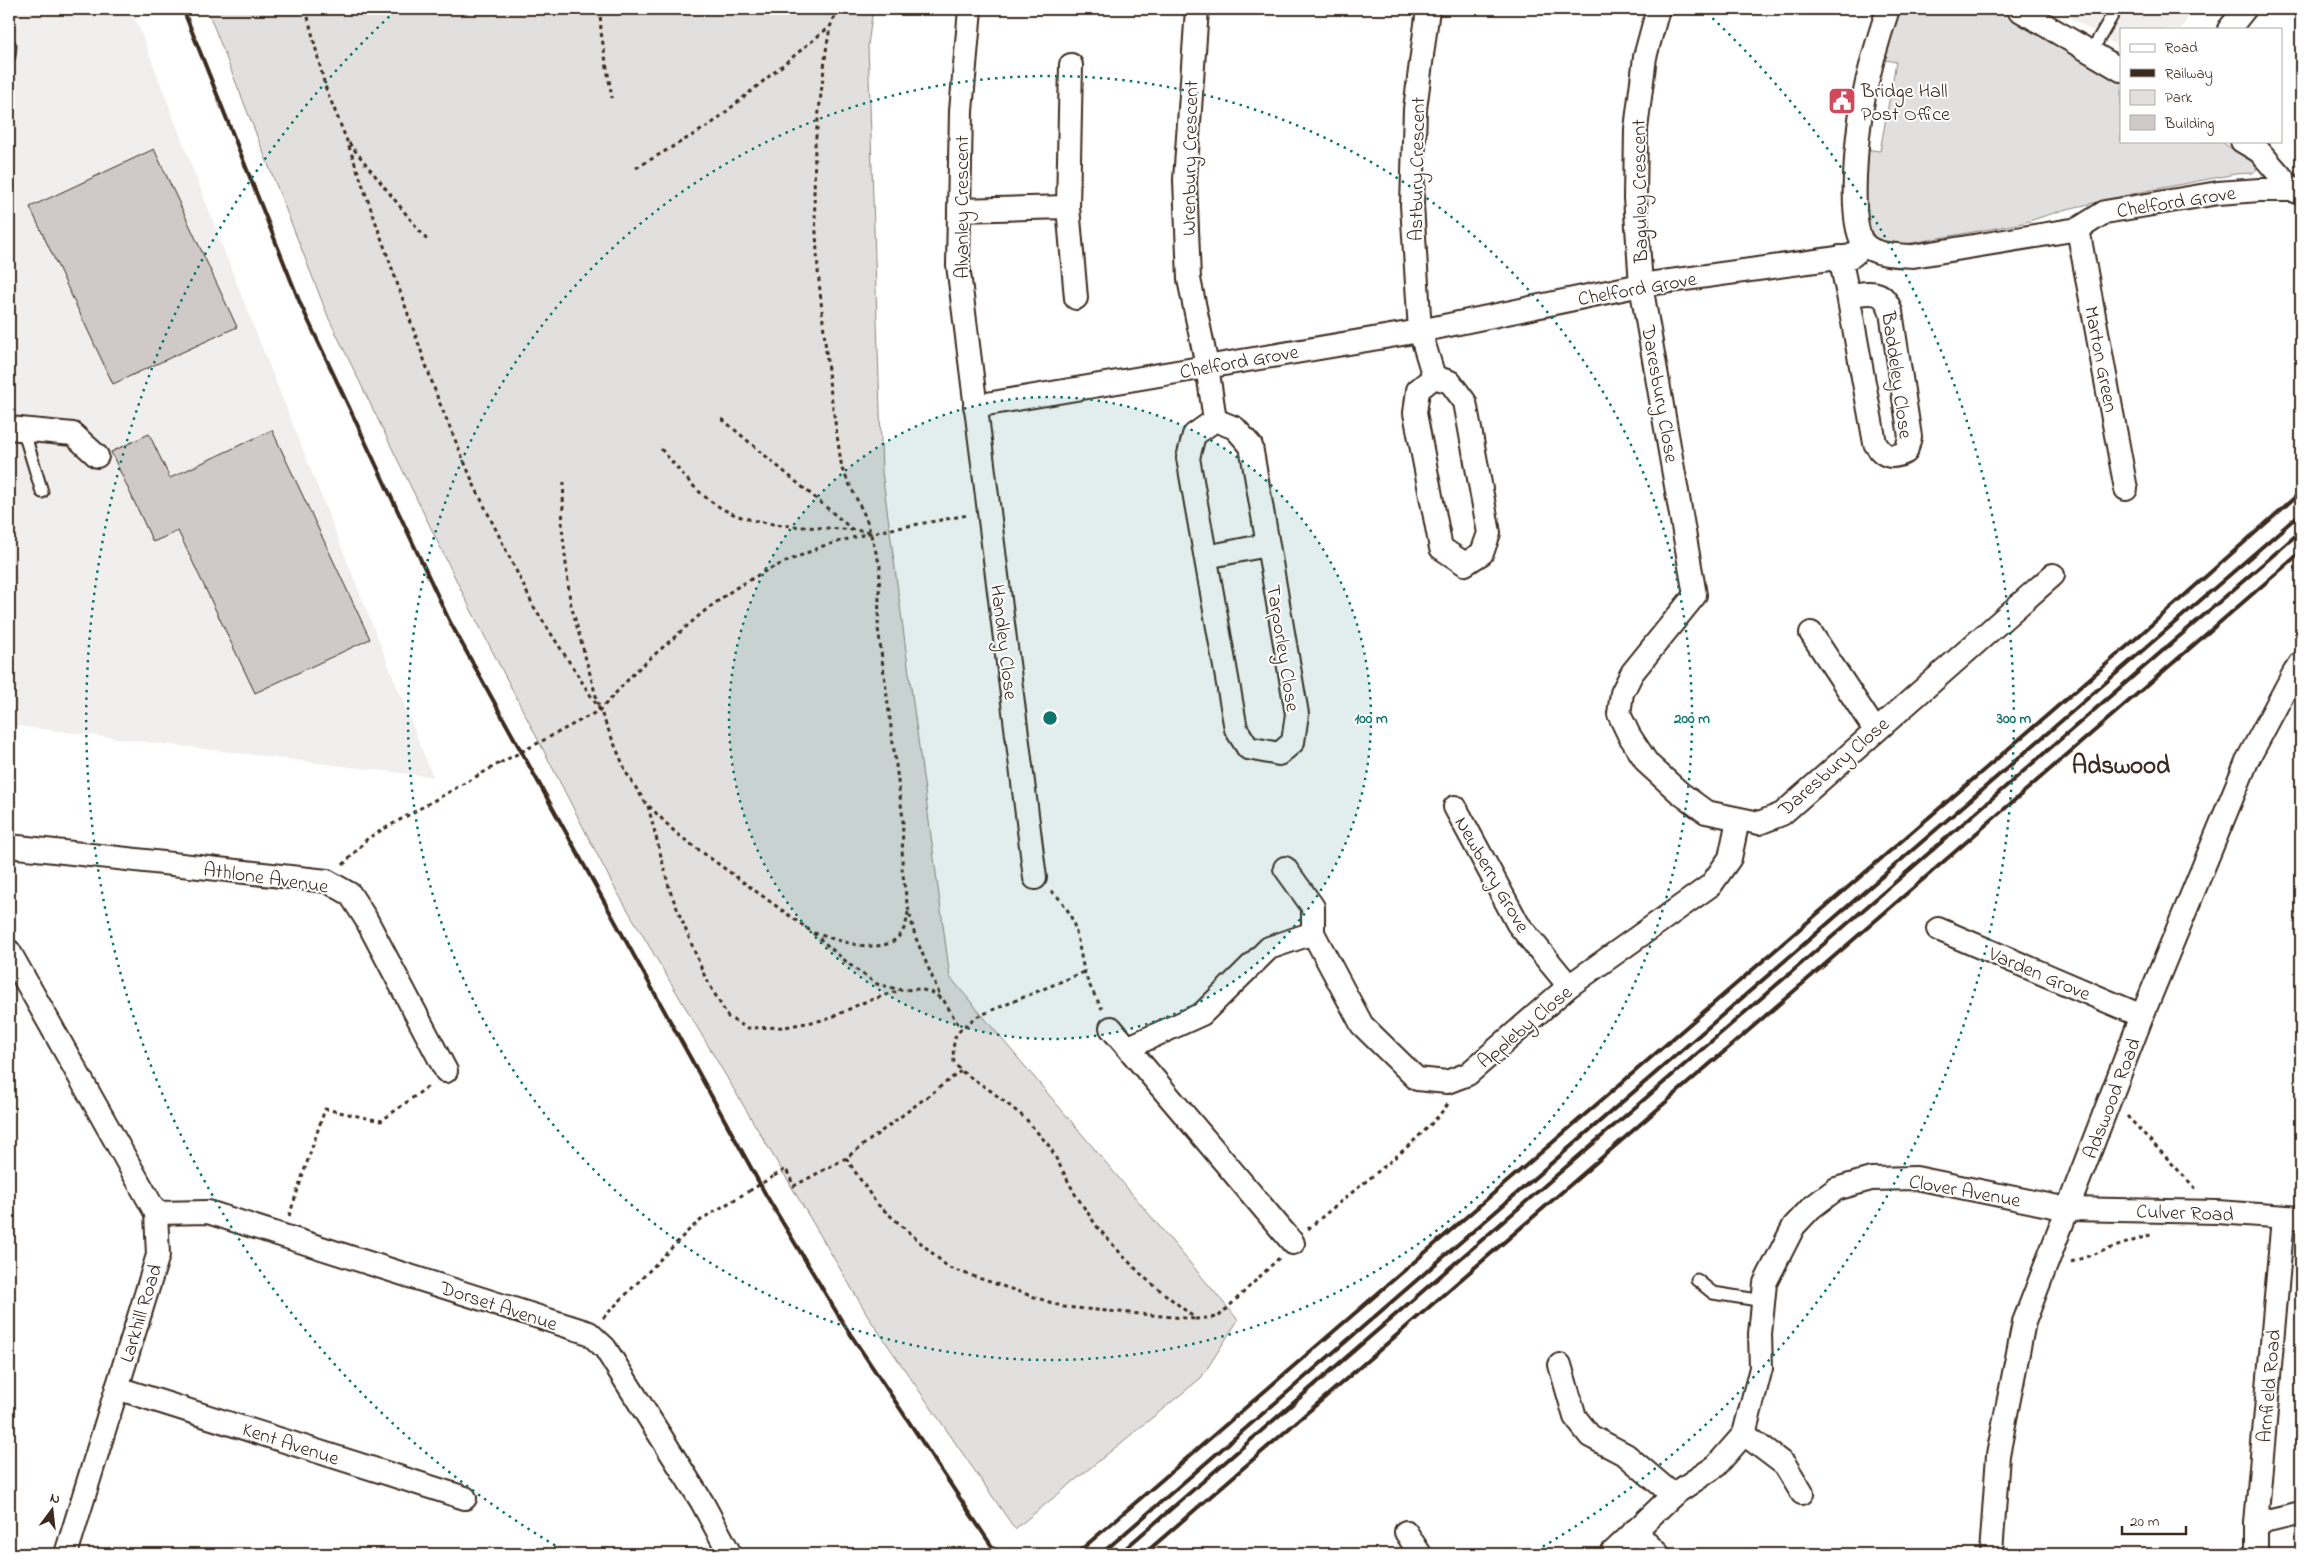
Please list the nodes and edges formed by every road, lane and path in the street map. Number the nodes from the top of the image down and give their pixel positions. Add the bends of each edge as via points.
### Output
1 (306, 9) edge
2 (600, 9) edge
3 (838, 9) edge
4 (970, 9) edge
5 (1197, 9) edge
6 (1428, 9) edge
7 (1658, 9) edge
8 (1888, 9) edge
9 (2018, 9) edge
10 (2116, 9) edge
11 (2245, 9) edge
12 (830, 27) junction
13 (2230, 28) edge
14 (2091, 52) junction
15 (1071, 65) dead end
16 (2120, 69) edge
17 (612, 98) dead end
18 (347, 141) junction
19 (2244, 142) edge
20 (636, 168) dead end
21 (2297, 192) edge
22 (1068, 207) junction
23 (959, 210) junction
24 (2078, 229) junction
25 (427, 240) dead end
26 (1865, 245) junction
27 (1840, 257) junction
28 (1641, 285) junction
29 (1848, 296) junction
30 (1076, 298) dead end
31 (1420, 331) junction
32 (1207, 366) junction
33 (1434, 377) junction
34 (975, 406) junction
35 (722, 419) dead end
36 (1215, 420) junction
37 (16, 429) edge
38 (661, 449) dead end
39 (97, 456) dead end
40 (564, 482) dead end
41 (2126, 489) dead end
42 (42, 492) dead end
43 (988, 511) junction
44 (853, 530) junction
45 (870, 533) junction
46 (1267, 545) junction
47 (1206, 557) junction
48 (2053, 575) dead end
49 (1812, 633) dead end
50 (2301, 663) edge
51 (600, 710) junction
52 (1875, 730) junction
53 (648, 806) junction
54 (1455, 807) dead end
55 (1738, 820) junction
56 (9, 846) edge
57 (1285, 868) dead end
58 (1036, 878) joint
59 (327, 882) junction
60 (908, 909) junction
61 (1938, 929) dead end
62 (812, 932) junction
63 (1313, 933) junction
64 (9, 952) edge
65 (1084, 972) junction
66 (1570, 986) junction
67 (901, 990) junction
68 (942, 1000) junction
69 (2142, 1016) junction
70 (1111, 1028) joint
71 (961, 1029) junction
72 (1129, 1047) junction
73 (961, 1071) junction
74 (446, 1072) joint
75 (1458, 1079) junction
76 (846, 1158) junction
77 (2068, 1209) junction
78 (156, 1213) junction
79 (2292, 1218) edge
80 (282, 1236) junction
81 (1293, 1242) junction
82 (1697, 1280) dead end
83 (1764, 1301) junction
84 (1196, 1319) junction
85 (588, 1333) junction
86 (1560, 1365) dead end
87 (117, 1388) junction
88 (1744, 1434) junction
89 (1802, 1493) dead end
90 (1674, 1495) junction
91 (466, 1498) dead end
92 (2301, 1513) edge
93 (2256, 1524) junction
94 (1634, 1531) junction
95 (1406, 1532) dead end
96 (66, 1554) edge
97 (730, 1554) edge
98 (1420, 1554) edge
99 (1611, 1554) edge
100 (1658, 1554) edge
101 (1991, 1554) edge
102 (2256, 1554) edge

1 - 18 path via 326,86
2 - 17 path
3 - 12 path
4 - 23 street, Alvanley Crescent via 961,111
5 - 32 street, Wrenbury Crescent via 1185,180 1189,279
6 - 31 street, Astbury Crescent via 1415,109 1412,205
7 - 28 street, Baguley Crescent via 1645,57 1636,129 1635,198
8 - 26 street via 1875,47 1857,143 1855,213 1857,229
9 - 14 street
10 - 14 lane
11 - 13 street
12 - 20 path via 710,125
12 - 45 path via 816,145 814,195 818,271 842,469
14 - 16 street
15 - 22 street
18 - 25 path
18 - 51 path via 438,400 474,485 534,607
19 - 21 street via 2259,151
21 - 24 street, Chelford Grove via 2218,193 2105,212
22 - 23 street
22 - 30 street
23 - 34 street, Alvanley Crescent via 958,265
24 - 26 street, Chelford Grove via 1913,256 1893,255
24 - 41 street, Marton Green
26 - 27 street, Chelford Grove via 1852,256
27 - 28 street, Chelford Grove
27 - 29 street, Baddeley Close
28 - 31 street, Chelford Grove
28 - 55 street, Daresbury Close via 1695,595 1632,673 1622,692 1619,714 1648,764 1680,793 1706,812
29 - 29 street, Baddeley Close via 1875,443 1886,456 1897,457 1906,452 1910,437 1891,312 1884,297 1878,293
31 - 32 street, Chelford Grove
31 - 33 street, Astbury Crescent
32 - 34 street, Chelford Grove
32 - 36 street
33 - 33 street via 1418,390 1415,413 1441,548 1465,564 1482,553 1489,536 1484,500 1465,402 1450,382
34 - 43 street, Handley Close
35 - 44 path
36 - 46 street, Tarporley Close via 1235,428 1251,446
36 - 47 street, Tarporley Close via 1194,435 1188,458
37 - 39 street via 73,434
37 - 42 lane
38 - 44 path via 707,498 732,513 764,523
40 - 51 path via 562,527 570,601
43 - 45 path
43 - 58 street, Handley Close
44 - 45 path
45 - 51 path via 823,546 767,570 734,590 637,670
45 - 60 path via 880,566 878,628 904,819 902,868
46 - 47 street
46 - 47 street, Tarporley Close via 1297,714 1293,742 1279,754 1248,748 1236,730
48 - 52 street, Daresbury Close
49 - 52 street
50 - 69 street, Adswood Road via 2247,761
51 - 53 path via 627,774
51 - 59 path, bridge via 368,838
52 - 55 street, Daresbury Close via 1782,814 1759,822
53 - 62 path via 685,839
53 - 67 path via 670,891 705,978 728,1017 747,1028 785,1027 828,1019
54 - 66 street, Newberry Grove via 1518,924
55 - 66 street, Appleby Close via 1730,858 1711,885
56 - 59 street, Athlone Avenue
57 - 63 street, Appleby Close via 1313,907
58 - 65 path via 1063,900 1079,937
59 - 74 street, Athlone Avenue via 350,894 366,918
60 - 62 path via 902,932 879,947 856,946
60 - 68 path via 915,936
61 - 69 street, Varden Grove
62 - 67 path via 877,984
63 - 72 street via 1269,948 1202,1014
63 - 75 street, Appleby Close via 1362,1025 1417,1079 1447,1082
64 - 78 street, Larkhill Road
65 - 70 path
65 - 71 path via 976,1017
66 - 75 street, Appleby Close via 1468,1074
67 - 68 path via 920,989
68 - 71 path
69 - 77 street, Adswood Road
70 - 72 street
71 - 73 path via 955,1036 952,1049 954,1062
72 - 81 street
73 - 76 path
73 - 84 path via 1025,1118 1050,1147 1098,1228 1140,1272
74 - 80 path via 381,1121 325,1109
75 - 81 path via 1456,1094 1434,1124
76 - 84 path via 876,1203 949,1268 1064,1307
76 - 85 path, bridge via 794,1186 786,1169 705,1217
77 - 79 street, Culver Road via 2218,1212
77 - 83 street, Clover Avenue via 1916,1178 1871,1179 1836,1189 1794,1226 1765,1283
77 - 101 street, Adswood Road via 2024,1322 1998,1455
78 - 80 street, Dorset Avenue via 208,1212
78 - 87 street, Larkhill Road via 158,1256
79 - 93 street, Arnfield Road
80 - 85 street, Dorset Avenue
81 - 84 path via 1218,1317
82 - 83 lane via 1713,1292
83 - 88 street, Clover Avenue via 1760,1334 1761,1368
85 - 97 street, Dorset Avenue via 605,1348 702,1502
86 - 90 street via 1575,1416 1590,1436 1626,1455
87 - 91 street, Kent Avenue
87 - 96 street, Larkhill Road
88 - 89 street via 1785,1464
88 - 90 street, Clover Avenue via 1716,1466
90 - 94 street, Clover Avenue
92 - 93 street
93 - 102 street, Arnfield Road
94 - 99 street, Clover Avenue
94 - 100 street
95 - 98 street

